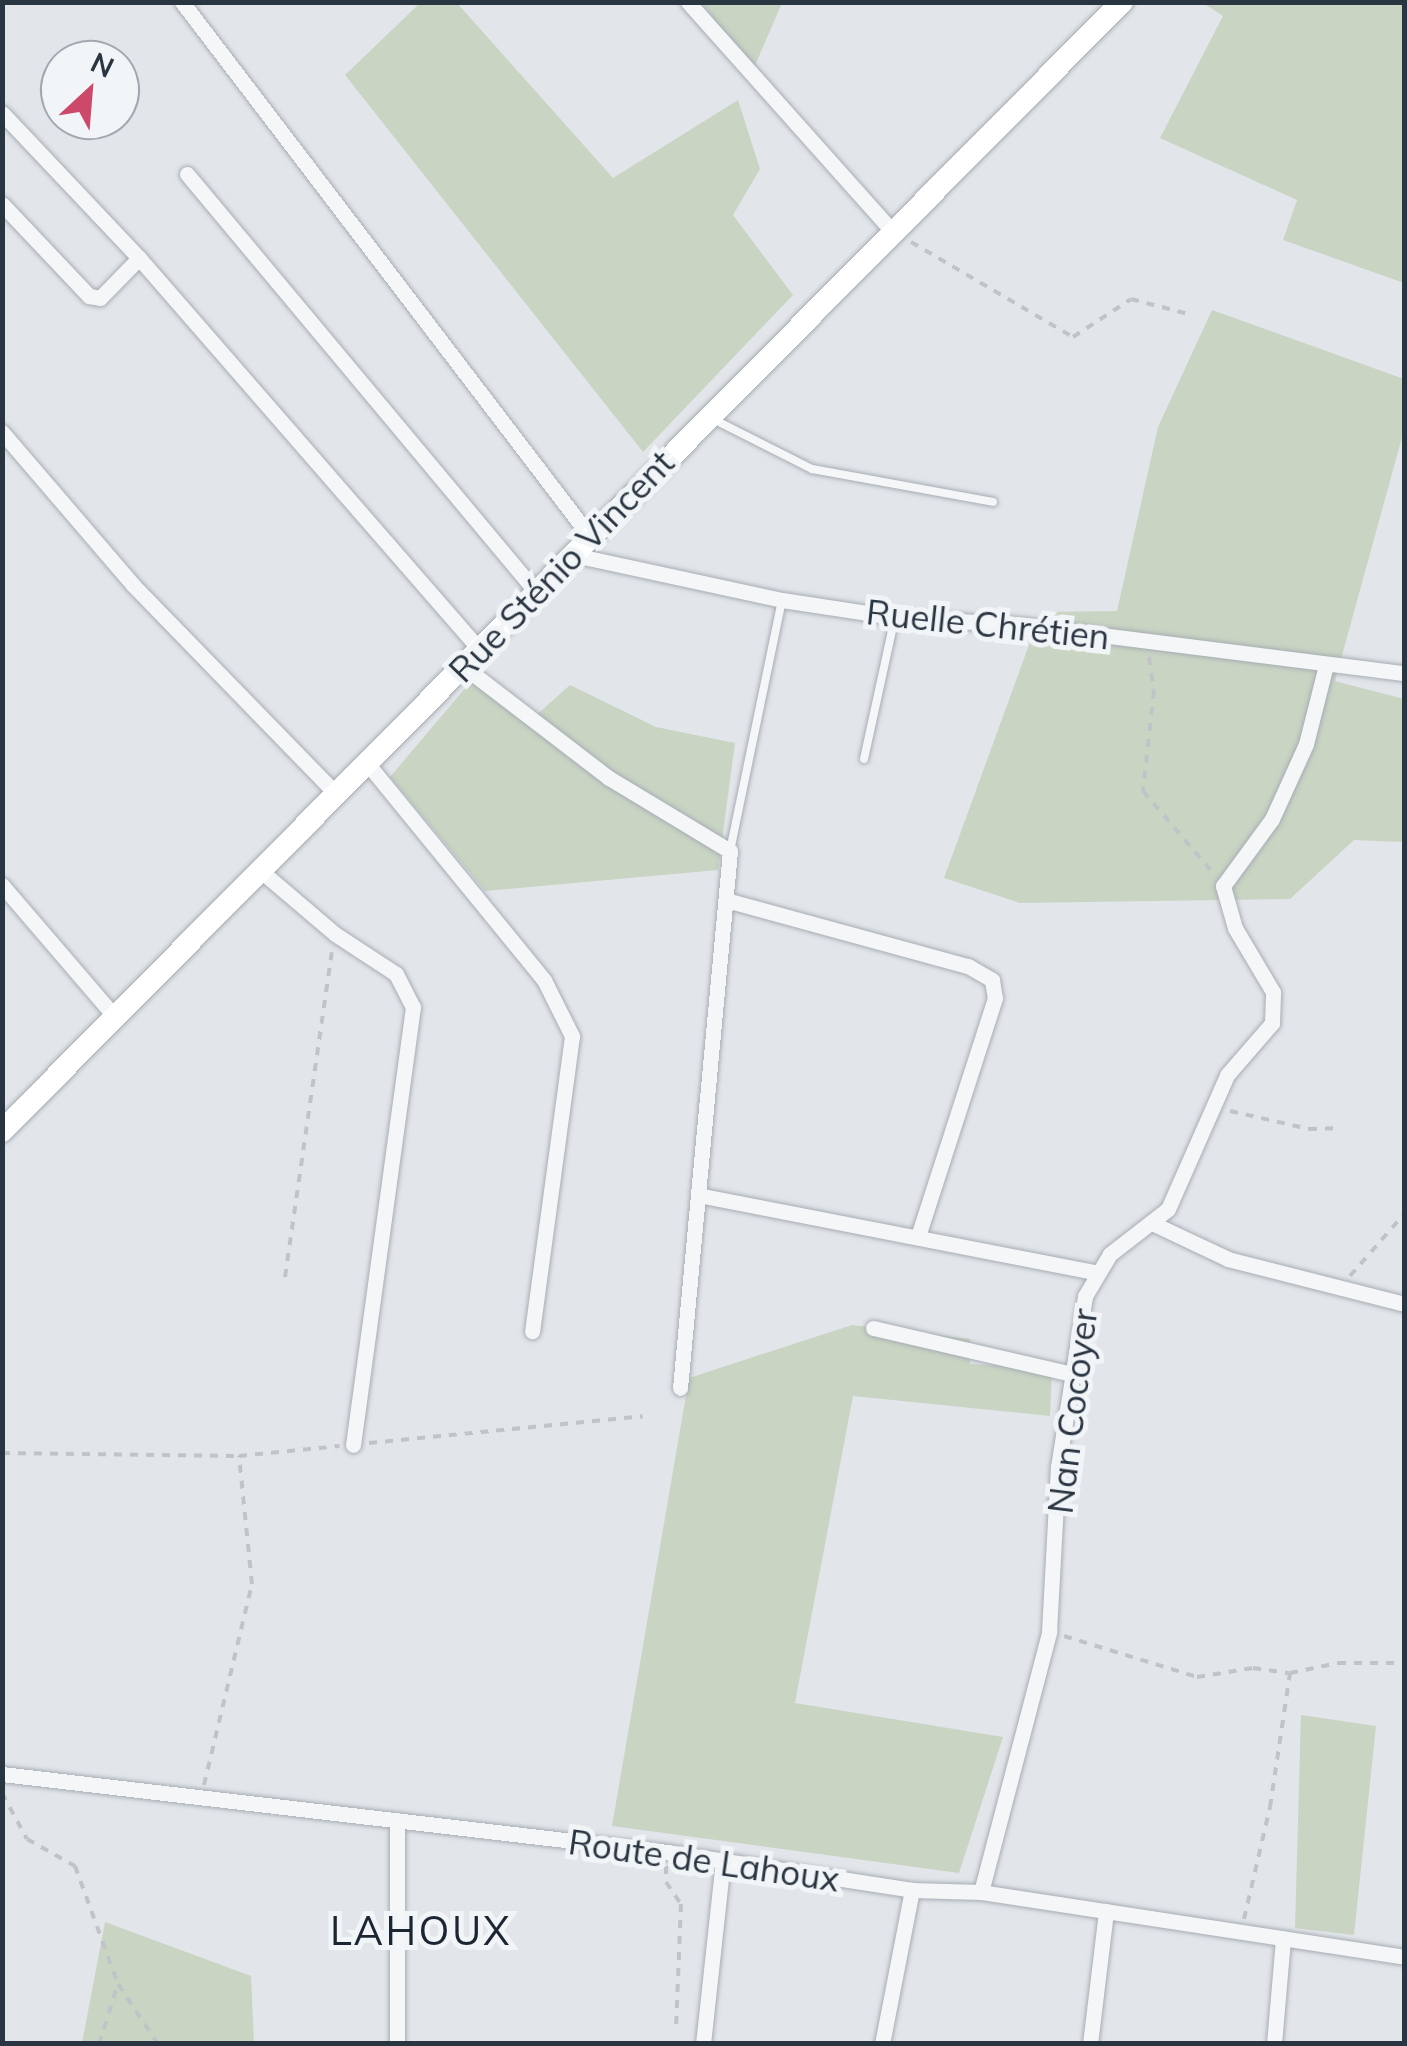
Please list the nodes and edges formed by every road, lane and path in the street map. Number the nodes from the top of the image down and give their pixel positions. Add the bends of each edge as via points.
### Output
1 (182, 2) edge
2 (688, 2) edge
3 (1122, 2) edge
4 (2, 113) edge
5 (186, 174) dead end
6 (2, 204) edge
7 (892, 230) junction
8 (138, 258) junction
9 (1192, 315) dead end
10 (706, 416) junction
11 (2, 432) edge
12 (993, 502) dead end
13 (582, 547) junction
14 (537, 592) junction
15 (782, 600) junction
16 (894, 617) junction
17 (1136, 639) junction
18 (472, 658) junction
19 (1326, 665) junction
20 (1404, 673) edge
21 (864, 759) dead end
22 (367, 762) junction
23 (336, 794) junction
24 (730, 851) junction
25 (261, 871) junction
26 (2, 885) edge
27 (1224, 886) junction
28 (726, 900) junction
29 (335, 934) junction
30 (116, 1018) junction
31 (1216, 1108) junction
32 (1333, 1128) dead end
33 (2, 1131) edge
34 (698, 1195) junction
35 (1404, 1214) edge
36 (1152, 1223) junction
37 (919, 1234) junction
38 (1095, 1272) junction
39 (285, 1277) dead end
40 (1338, 1292) junction
41 (1404, 1304) edge
42 (873, 1328) dead end
43 (532, 1331) dead end
44 (1072, 1374) junction
45 (680, 1388) dead end
46 (643, 1416) dead end
47 (353, 1444) junction
48 (2, 1453) edge
49 (238, 1456) junction
50 (1050, 1632) junction
51 (1404, 1663) edge
52 (1290, 1673) junction
53 (2, 1774) edge
54 (2, 1793) edge
55 (202, 1797) junction
56 (397, 1820) junction
57 (667, 1852) junction
58 (722, 1860) junction
59 (912, 1890) junction
60 (981, 1892) junction
61 (1106, 1911) junction
62 (1241, 1932) junction
63 (1283, 1938) junction
64 (1404, 1957) edge
65 (118, 1984) junction
66 (676, 2026) dead end
67 (98, 2044) edge
68 (158, 2044) edge
69 (397, 2044) edge
70 (704, 2044) edge
71 (882, 2044) edge
72 (1090, 2044) edge
73 (1274, 2044) edge

1 - 13 street
2 - 7 street
3 - 7 main road, Rue Sténio Vincent
4 - 8 street
5 - 14 street
6 - 8 street via 89,296 100,298
7 - 9 path via 1073,337 1131,298
7 - 10 main road, Rue Sténio Vincent
8 - 18 street
10 - 12 lane via 812,469
10 - 13 main road, Rue Sténio Vincent
11 - 23 street via 134,585
13 - 14 main road, Rue Sténio Vincent
13 - 15 street, Ruelle Chrétien
14 - 18 main road, Rue Sténio Vincent
15 - 16 street, Ruelle Chrétien
15 - 24 lane
16 - 17 street, Ruelle Chrétien
16 - 21 lane
17 - 19 street, Ruelle Chrétien
17 - 27 path via 1152,661 1154,691 1143,791
18 - 22 main road, Rue Sténio Vincent
18 - 24 street via 609,778
19 - 20 street, Ruelle Chrétien
19 - 27 street via 1306,744 1272,819
22 - 23 main road, Rue Sténio Vincent
22 - 43 street via 544,980 572,1036
23 - 25 main road, Rue Sténio Vincent
24 - 28 street
25 - 29 street
25 - 30 main road, Rue Sténio Vincent
26 - 30 street
27 - 31 street, Nan Cocoyer via 1235,928 1273,992 1272,1023 1227,1075
28 - 34 street
28 - 37 street via 968,966 992,980 995,998
29 - 39 path
29 - 47 street via 396,974 414,1008
30 - 33 main road, Rue Sténio Vincent
31 - 32 path via 1309,1130
31 - 36 street, Nan Cocoyer via 1168,1209
34 - 37 street
34 - 45 street
35 - 40 path
36 - 38 street, Nan Cocoyer
36 - 40 street via 1209,1252
37 - 38 street
38 - 44 street, Nan Cocoyer
40 - 41 street
42 - 44 street
44 - 50 street, Nan Cocoyer via 1058,1468
46 - 47 path
47 - 49 path
48 - 49 path
49 - 55 path via 252,1584
50 - 52 path via 1196,1677 1253,1668
50 - 60 street, Nan Cocoyer
51 - 52 path via 1338,1663
52 - 62 path via 1270,1807
53 - 55 street, Route de Lahoux
54 - 65 path via 27,1839 76,1866
55 - 56 street, Route de Lahoux
56 - 57 street, Route de Lahoux
56 - 69 street
57 - 58 street, Route de Lahoux
57 - 66 path via 666,1882 681,1904
58 - 59 street, Route de Lahoux
58 - 70 street
59 - 60 street, Route de Lahoux
59 - 71 street
60 - 61 street, Route de Lahoux
61 - 62 street, Route de Lahoux
61 - 72 street
62 - 63 street, Route de Lahoux
63 - 64 street, Route de Lahoux
63 - 73 street
65 - 67 path
65 - 68 path

